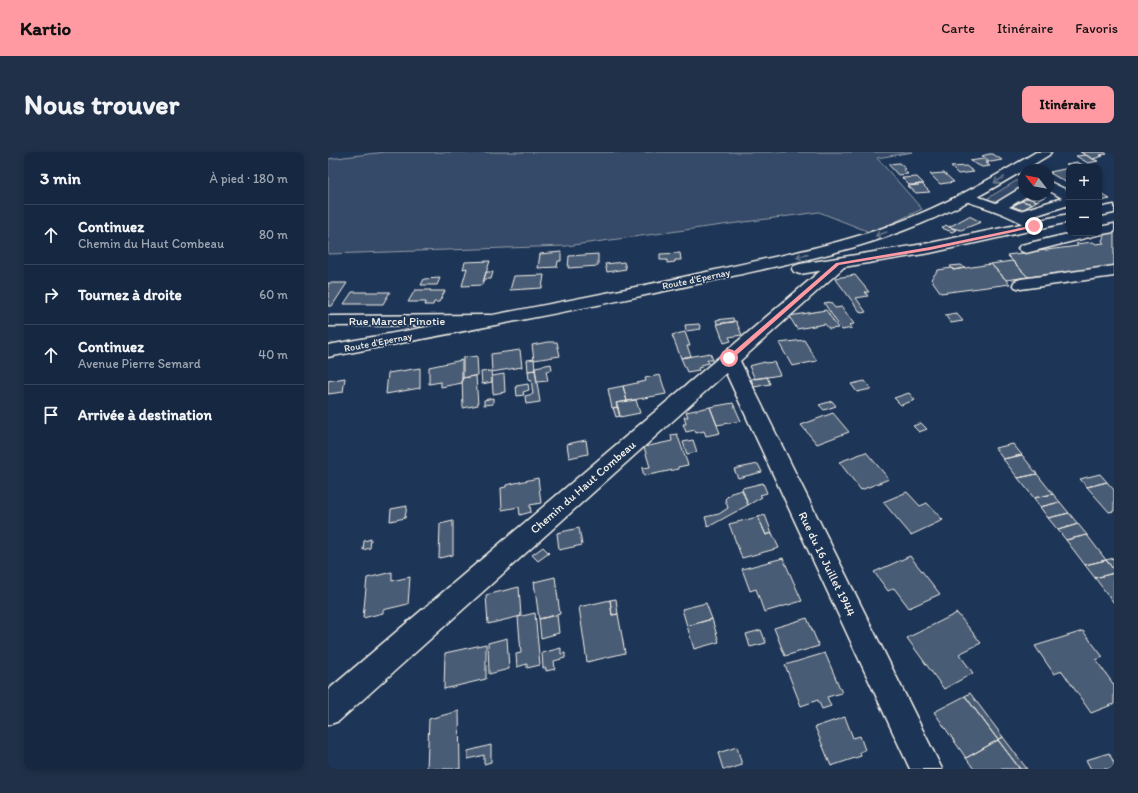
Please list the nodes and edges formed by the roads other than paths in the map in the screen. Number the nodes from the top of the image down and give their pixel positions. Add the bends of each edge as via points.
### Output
1 (1045, 152) edge
2 (1029, 164) edge
3 (1018, 171) edge
4 (1054, 188) edge
5 (1066, 194) edge
6 (1018, 196) edge
7 (968, 197) junction
8 (1066, 201) edge
9 (999, 207) junction
10 (1020, 216) junction
11 (1066, 219) edge
12 (903, 226) junction
13 (1034, 226) junction
14 (1078, 236) edge
15 (929, 238) junction
16 (1026, 248) dead end
17 (838, 264) junction
18 (1114, 271) edge
19 (1021, 284) dead end
20 (670, 285) junction
21 (489, 320) junction
22 (328, 321) edge
23 (328, 351) edge
24 (729, 358) junction
25 (328, 710) edge
26 (926, 769) edge

1 - 2 main road, Route d'Epernay
3 -> 7 main road, Route d'Epernay
4 - 5 main road
6 - 9 main road
7 - 9 main road
7 - 12 main road, Route d'Epernay
8 - 10 main road
9 - 10 main road
10 - 13 main road
11 - 13 main road
12 - 15 main road via 913,241
12 -> 20 main road, Route d'Epernay via 840,247
13 - 15 main road via 966,240
14 - 16 main road
15 - 17 main road
17 - 20 main road
17 - 24 main road, Chemin du Haut Combeau
18 - 19 main road
20 - 21 main road, Route d'Epernay
21 - 22 main road, Rue Marcel Pinotie
21 - 23 main road, Route d'Epernay
24 - 25 main road, Chemin du Haut Combeau
24 - 26 main road, Rue du 16 Juillet 1944

